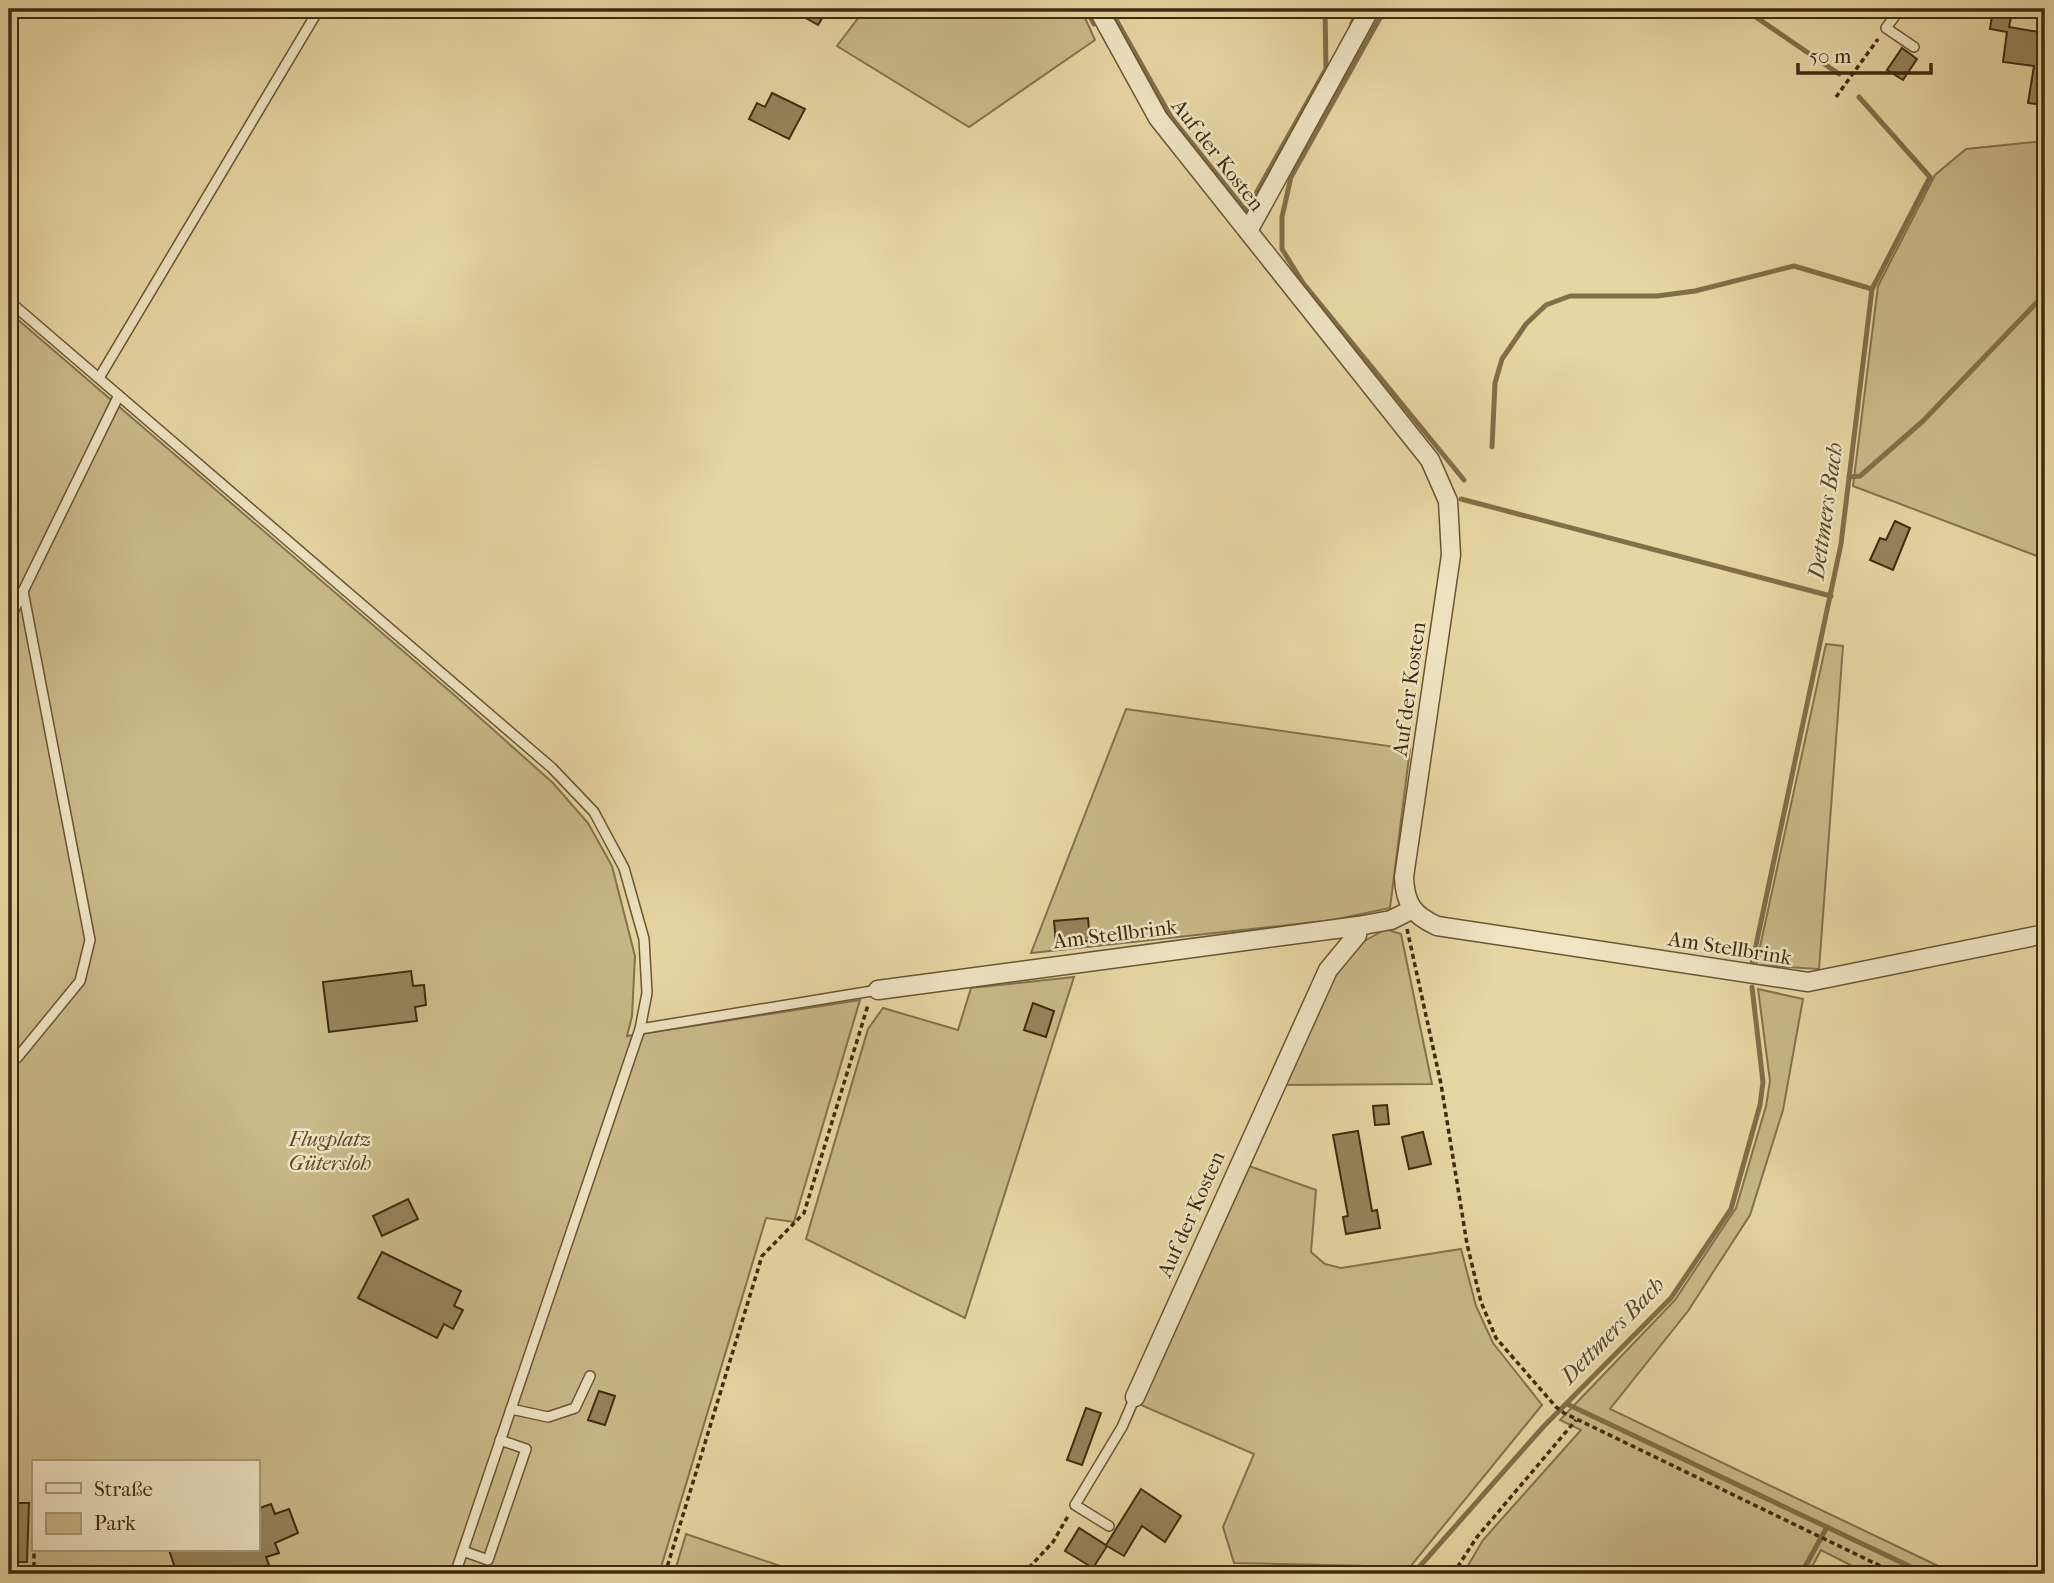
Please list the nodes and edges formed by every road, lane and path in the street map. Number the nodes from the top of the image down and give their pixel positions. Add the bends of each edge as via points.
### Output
1 (319, 9) edge
2 (1098, 9) edge
3 (1370, 9) edge
4 (1900, 9) edge
5 (1886, 28) junction
6 (1914, 47) dead end
7 (1836, 97) dead end
8 (1248, 231) junction
9 (9, 301) edge
10 (99, 378) junction
11 (118, 397) junction
12 (23, 591) junction
13 (9, 620) edge
14 (1411, 909) junction
15 (1358, 926) junction
16 (2045, 934) edge
17 (878, 989) junction
18 (640, 1030) junction
19 (17, 1058) dead end
20 (590, 1376) dead end
21 (1135, 1397) joint
22 (511, 1409) junction
23 (1577, 1419) junction
24 (500, 1440) junction
25 (1074, 1505) junction
26 (1109, 1527) dead end
27 (463, 1551) junction
28 (34, 1552) edge
29 (9, 1567) edge
30 (34, 1567) junction
31 (68, 1567) dead end
32 (455, 1574) edge
33 (666, 1574) edge
34 (1023, 1574) edge
35 (1453, 1574) edge
36 (1897, 1574) edge

1 - 10 lane
2 - 8 street, Auf der Kosten via 1158,118
3 - 8 street
4 - 5 lane
5 - 6 lane
5 - 7 path
8 - 14 street, Auf der Kosten via 1430,460 1448,500 1451,555 1404,877
9 - 10 lane
10 - 11 lane
11 - 12 lane
11 - 18 lane via 552,768 594,812 624,868 644,939 647,993
12 - 13 lane
12 - 19 lane via 90,940 80,981
14 - 15 street via 1391,920
14 - 16 street, Am Stellbrink via 1437,926 1808,982
14 - 23 path via 1407,930 1481,1302 1496,1338 1556,1407
15 - 17 street, Am Stellbrink
15 - 21 street, Auf der Kosten via 1357,934 1328,970
17 - 18 lane
17 - 33 path via 864,1011 804,1213 762,1256
18 - 22 lane
20 - 22 lane via 575,1408 548,1417
21 - 25 lane
22 - 24 lane
23 - 35 path via 1477,1537
23 - 36 path
24 - 27 lane
24 - 27 lane via 526,1449 488,1560
25 - 26 lane
25 - 34 path via 1053,1542
27 - 32 lane
28 - 30 path
29 - 30 path
30 - 31 path

